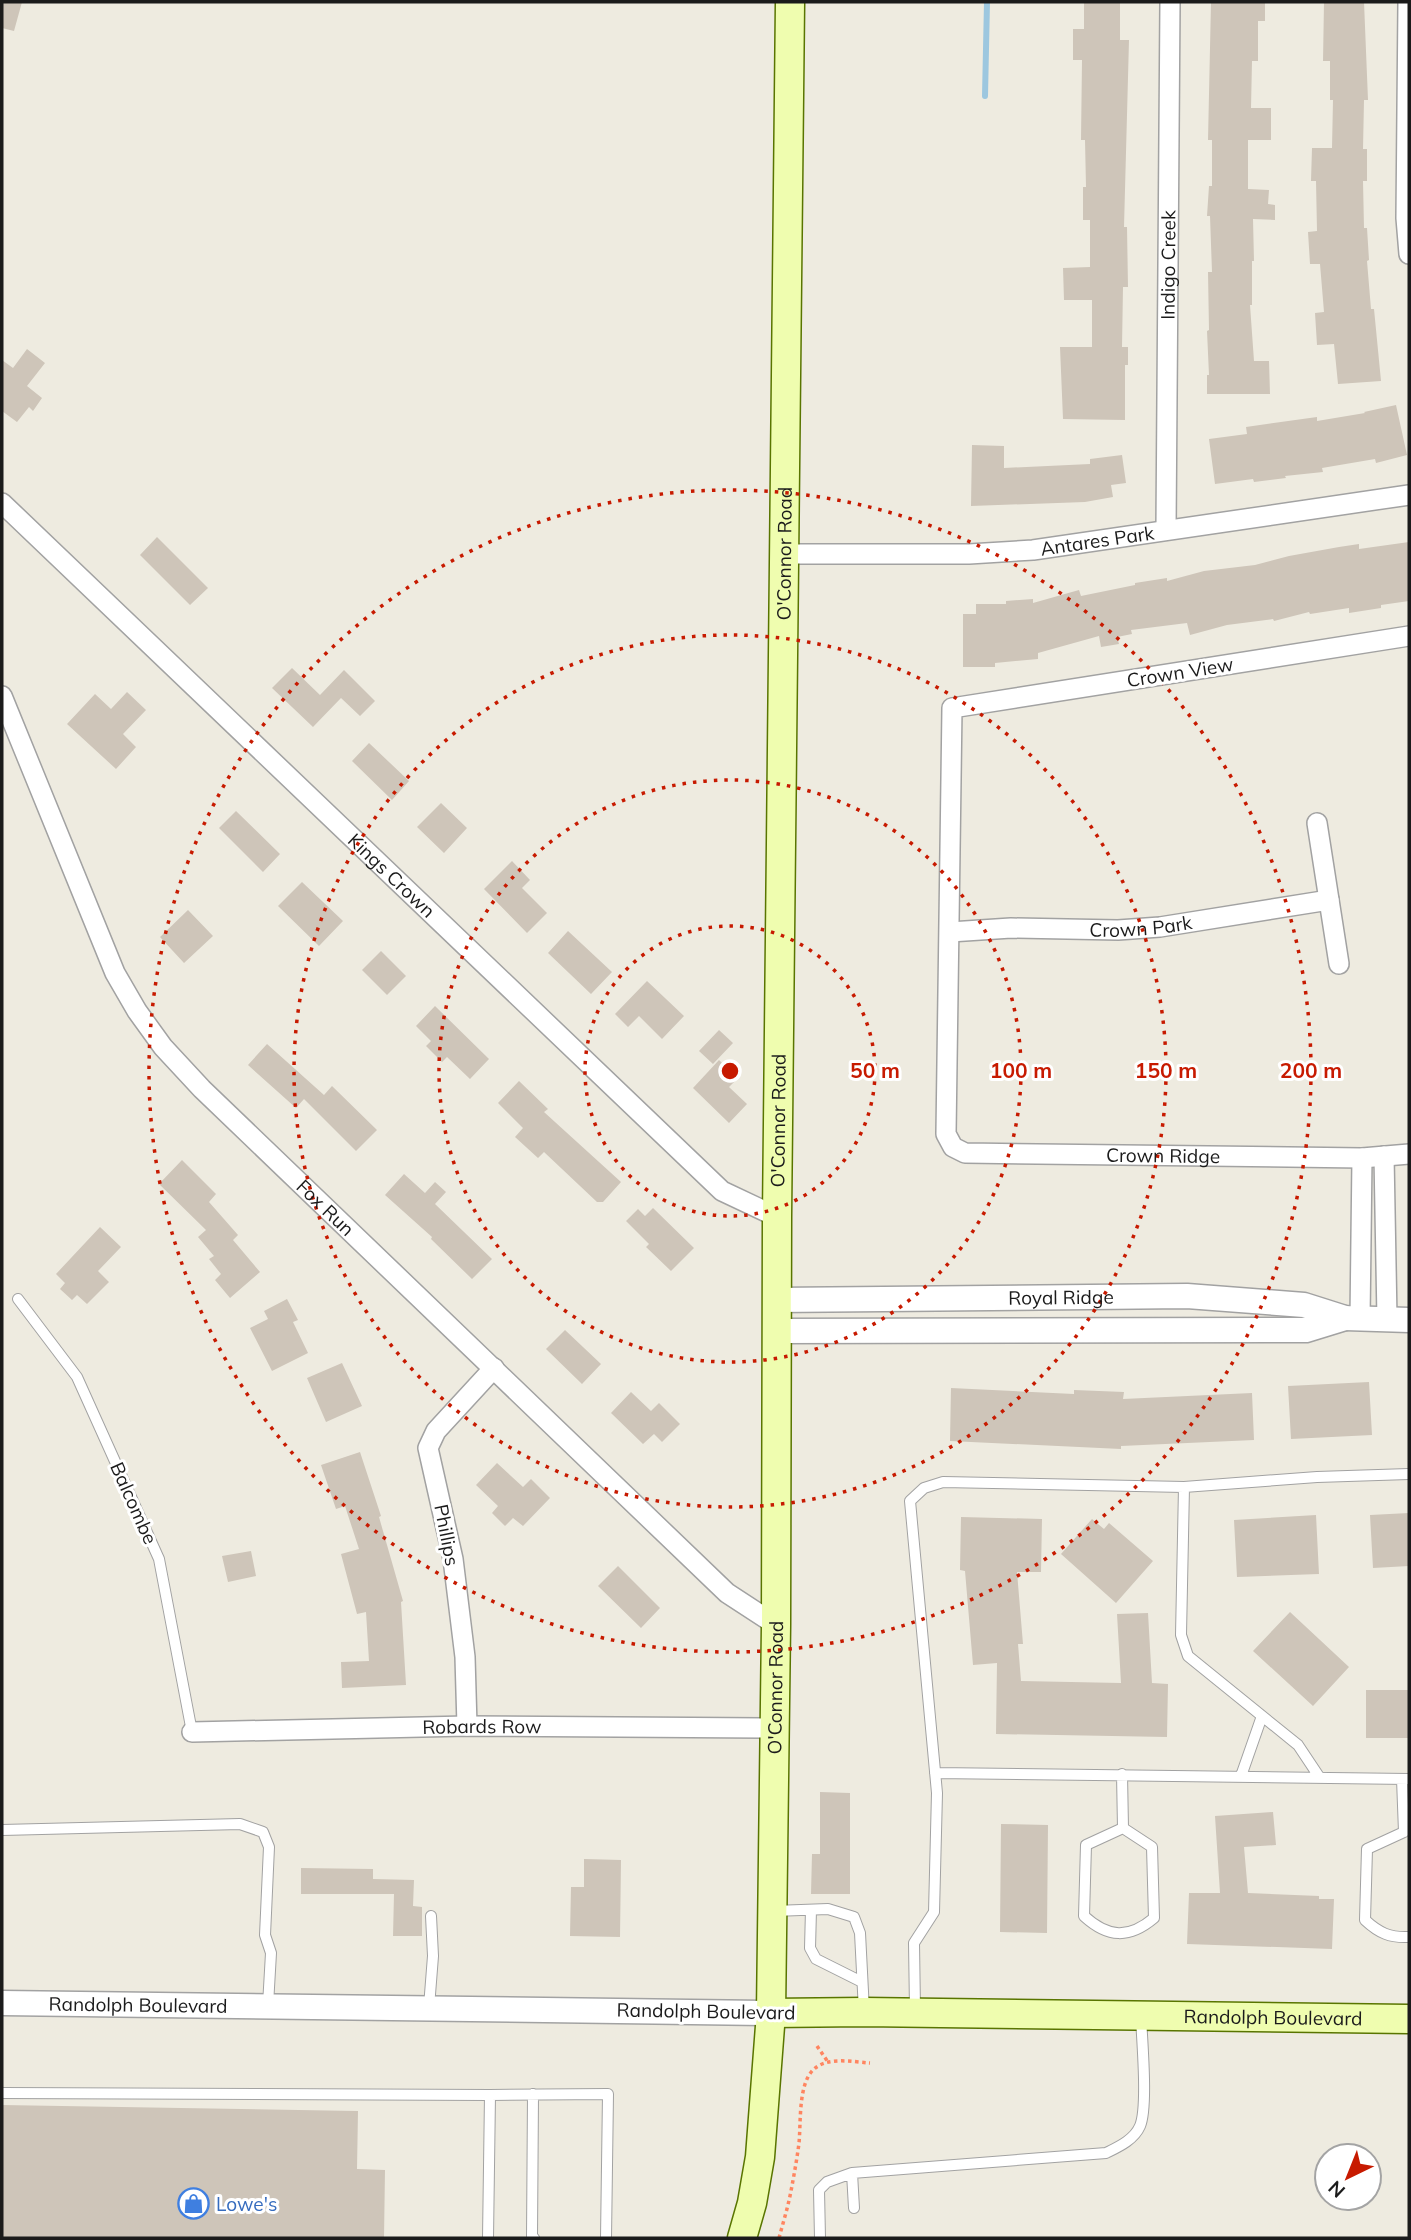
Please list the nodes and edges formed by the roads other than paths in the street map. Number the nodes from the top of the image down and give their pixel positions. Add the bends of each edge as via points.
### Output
1 (790, 2) edge
2 (1170, 2) edge
3 (1408, 2) edge
4 (1409, 254) edge
5 (1409, 495) edge
6 (2, 503) edge
7 (9, 516) edge
8 (1166, 529) junction
9 (785, 554) junction
10 (1409, 636) edge
11 (2, 696) edge
12 (1317, 823) dead end
13 (1329, 900) junction
14 (950, 932) junction
15 (1339, 964) dead end
16 (1409, 1154) edge
17 (1384, 1156) junction
18 (1362, 1158) junction
19 (777, 1217) junction
20 (18, 1298) dead end
21 (776, 1300) junction
22 (1352, 1318) junction
23 (1398, 1320) edge
24 (776, 1331) junction
25 (494, 1368) junction
26 (1409, 1474) edge
27 (1184, 1487) junction
28 (776, 1625) junction
29 (1262, 1716) junction
30 (467, 1726) junction
31 (774, 1728) junction
32 (192, 1732) joint
33 (935, 1773) junction
34 (1122, 1774) junction
35 (1241, 1776) junction
36 (1320, 1777) junction
37 (1406, 1779) edge
38 (1123, 1828) junction
39 (2, 1830) edge
40 (1406, 1834) edge
41 (811, 1910) junction
42 (773, 1911) junction
43 (431, 1916) dead end
44 (1409, 1937) edge
45 (862, 1982) junction
46 (2, 2003) edge
47 (268, 2006) junction
48 (429, 2007) junction
49 (771, 2012) junction
50 (864, 2012) junction
51 (915, 2013) junction
52 (1141, 2016) junction
53 (1409, 2019) edge
54 (2, 2093) edge
55 (533, 2094) junction
56 (490, 2095) junction
57 (852, 2173) junction
58 (854, 2208) dead end
59 (488, 2238) edge
60 (534, 2238) edge
61 (606, 2238) edge
62 (742, 2238) edge
63 (820, 2238) edge

1 - 9 main road, O'Connor Road
2 - 8 street, Indigo Creek
3 - 4 street
5 - 8 street, Antares Park
6 - 7 street, Kings Crown
7 - 19 street, Kings Crown via 722,1191
8 - 9 street, Antares Park via 1033,550
9 - 19 main road, O'Connor Road
10 - 14 street, Crown View via 951,708
11 - 25 street, Fox Run via 115,973 136,1011 208,1095
12 - 13 street
13 - 14 street, Crown Park via 1160,927
13 - 15 street
14 - 18 street, Crown Ridge via 946,1134 953,1147 965,1153
16 - 17 street, Crown Ridge
17 - 18 street, Crown Ridge
17 - 23 street
18 - 22 street
19 - 21 main road, O'Connor Road
20 - 32 lane, Balcombe via 77,1377 159,1559
21 - 22 street, Royal Ridge via 1187,1296 1304,1305
21 - 24 main road, O'Connor Road
22 - 23 street, Royal Ridge
22 - 24 street, Royal Ridge via 1306,1330
24 - 28 main road, O'Connor Road
25 - 28 street, Fox Run via 727,1593
25 - 30 street, Phillips via 436,1431 428,1448 453,1559 465,1657
26 - 27 lane
27 - 29 lane via 1181,1635 1188,1656
27 - 33 lane via 943,1482 924,1488 910,1501
28 - 31 main road, O'Connor Road
29 - 35 lane
29 - 36 lane via 1298,1745
30 - 31 street, Robards Row
30 - 32 street, Robards Row
31 - 42 main road, O'Connor Road
33 - 34 lane
33 - 51 lane via 934,1912 914,1943
34 - 35 lane
34 - 38 lane
35 - 36 lane
36 - 37 lane
37 - 40 lane
38 - 38 lane via 1152,1847 1154,1918 1129,1933 1112,1933 1084,1916 1086,1845
39 - 47 lane via 240,1824 263,1832 269,1847
40 - 44 lane via 1367,1849 1365,1920 1393,1938
41 - 42 lane
41 - 45 lane via 810,1948 816,1959
41 - 45 lane via 828,1909 854,1917 860,1933
42 - 49 main road, O'Connor Road
43 - 48 lane
45 - 50 lane
46 - 47 street, Randolph Boulevard
47 - 48 street, Randolph Boulevard
48 - 49 street, Randolph Boulevard
49 - 50 main road, Randolph Boulevard
49 - 62 main road, O'Connor Road via 760,2157
50 - 51 main road, Randolph Boulevard
51 - 52 main road, Randolph Boulevard
52 - 53 main road, Randolph Boulevard
52 - 57 lane via 1143,2102 1140,2127 1126,2143 1106,2153
54 - 56 lane
55 - 56 lane
55 - 60 lane
55 - 61 lane via 608,2094
56 - 59 lane
57 - 58 lane
57 - 63 lane via 819,2190

